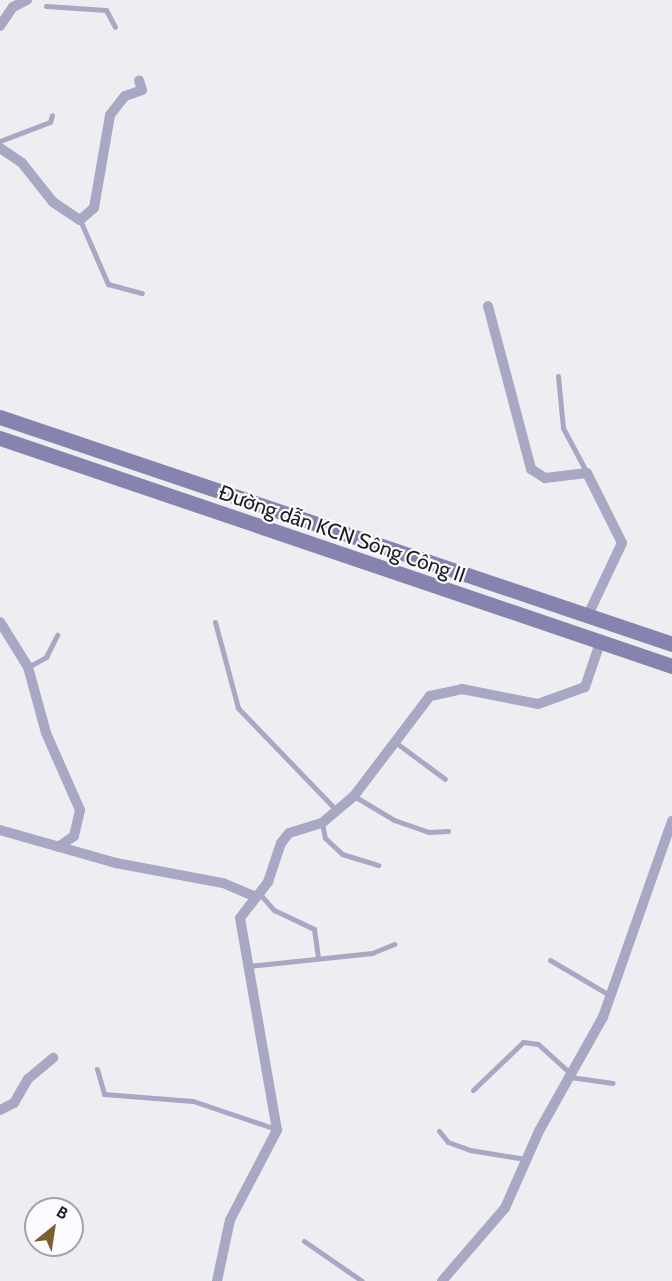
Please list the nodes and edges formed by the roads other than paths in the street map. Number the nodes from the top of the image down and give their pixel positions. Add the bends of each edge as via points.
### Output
1 (29, 1) edge
2 (46, 6) dead end
3 (0, 26) edge
4 (115, 27) dead end
5 (139, 80) dead end
6 (52, 114) dead end
7 (0, 141) edge
8 (0, 148) edge
9 (80, 220) junction
10 (142, 293) dead end
11 (488, 306) dead end
12 (558, 376) dead end
13 (0, 417) edge
14 (36, 429) junction
15 (0, 438) edge
16 (29, 449) junction
17 (587, 473) junction
18 (587, 617) junction
19 (0, 622) edge
20 (215, 622) dead end
21 (57, 635) dead end
22 (600, 643) junction
23 (672, 644) edge
24 (672, 666) edge
25 (28, 667) junction
26 (394, 741) junction
27 (445, 779) dead end
28 (354, 796) junction
29 (338, 812) junction
30 (672, 821) edge
31 (322, 823) junction
32 (0, 830) edge
33 (448, 831) dead end
34 (57, 847) junction
35 (378, 865) dead end
36 (256, 894) junction
37 (394, 944) dead end
38 (318, 956) junction
39 (550, 960) dead end
40 (249, 966) junction
41 (612, 996) junction
42 (53, 1058) dead end
43 (97, 1069) dead end
44 (569, 1075) junction
45 (613, 1083) dead end
46 (473, 1090) dead end
47 (0, 1110) edge
48 (277, 1130) junction
49 (439, 1131) dead end
50 (525, 1159) junction
51 (304, 1241) dead end
52 (217, 1281) edge
53 (362, 1281) edge
54 (442, 1281) edge

1 - 3 street via 13,7
2 - 4 lane via 106,10
5 - 9 street via 142,90 125,96 110,115 94,208
6 - 7 lane via 50,122
8 - 9 street via 22,163 53,202
9 - 10 lane via 108,284
11 - 17 street via 531,469 545,478
12 - 17 lane via 563,428
13 - 14 street, Đường dẫn KCN Sông Công II
14 - 16 street
14 - 18 street, Đường dẫn KCN Sông Công II
15 - 16 street, Đường dẫn KCN Sông Công II
16 - 22 street, Đường dẫn KCN Sông Công II
17 - 18 street via 622,543
18 - 23 street, Đường dẫn KCN Sông Công II
19 - 25 street
20 - 29 lane via 238,708
21 - 25 lane via 46,657
22 - 24 street, Đường dẫn KCN Sông Công II
22 - 26 street via 590,681 574,693 530,706 477,691 440,691
25 - 34 street via 46,733 80,810 74,836
26 - 27 lane
26 - 28 street
28 - 29 street
28 - 33 lane via 394,820 429,832
29 - 31 street
30 - 41 street
31 - 35 lane via 325,838 342,854
31 - 36 street via 289,833
32 - 34 street
34 - 36 street via 203,878
36 - 38 lane via 274,910 314,929
36 - 40 street via 240,918
37 - 38 lane via 372,953
38 - 40 lane
39 - 41 lane
40 - 48 street
41 - 44 street
42 - 47 street via 28,1079 14,1103
43 - 48 lane via 104,1094 193,1101
44 - 45 lane
44 - 46 lane via 538,1044 523,1042
44 - 50 street
48 - 52 street via 230,1220
49 - 50 lane via 448,1142 470,1150
50 - 54 street via 494,1226
51 - 53 lane

